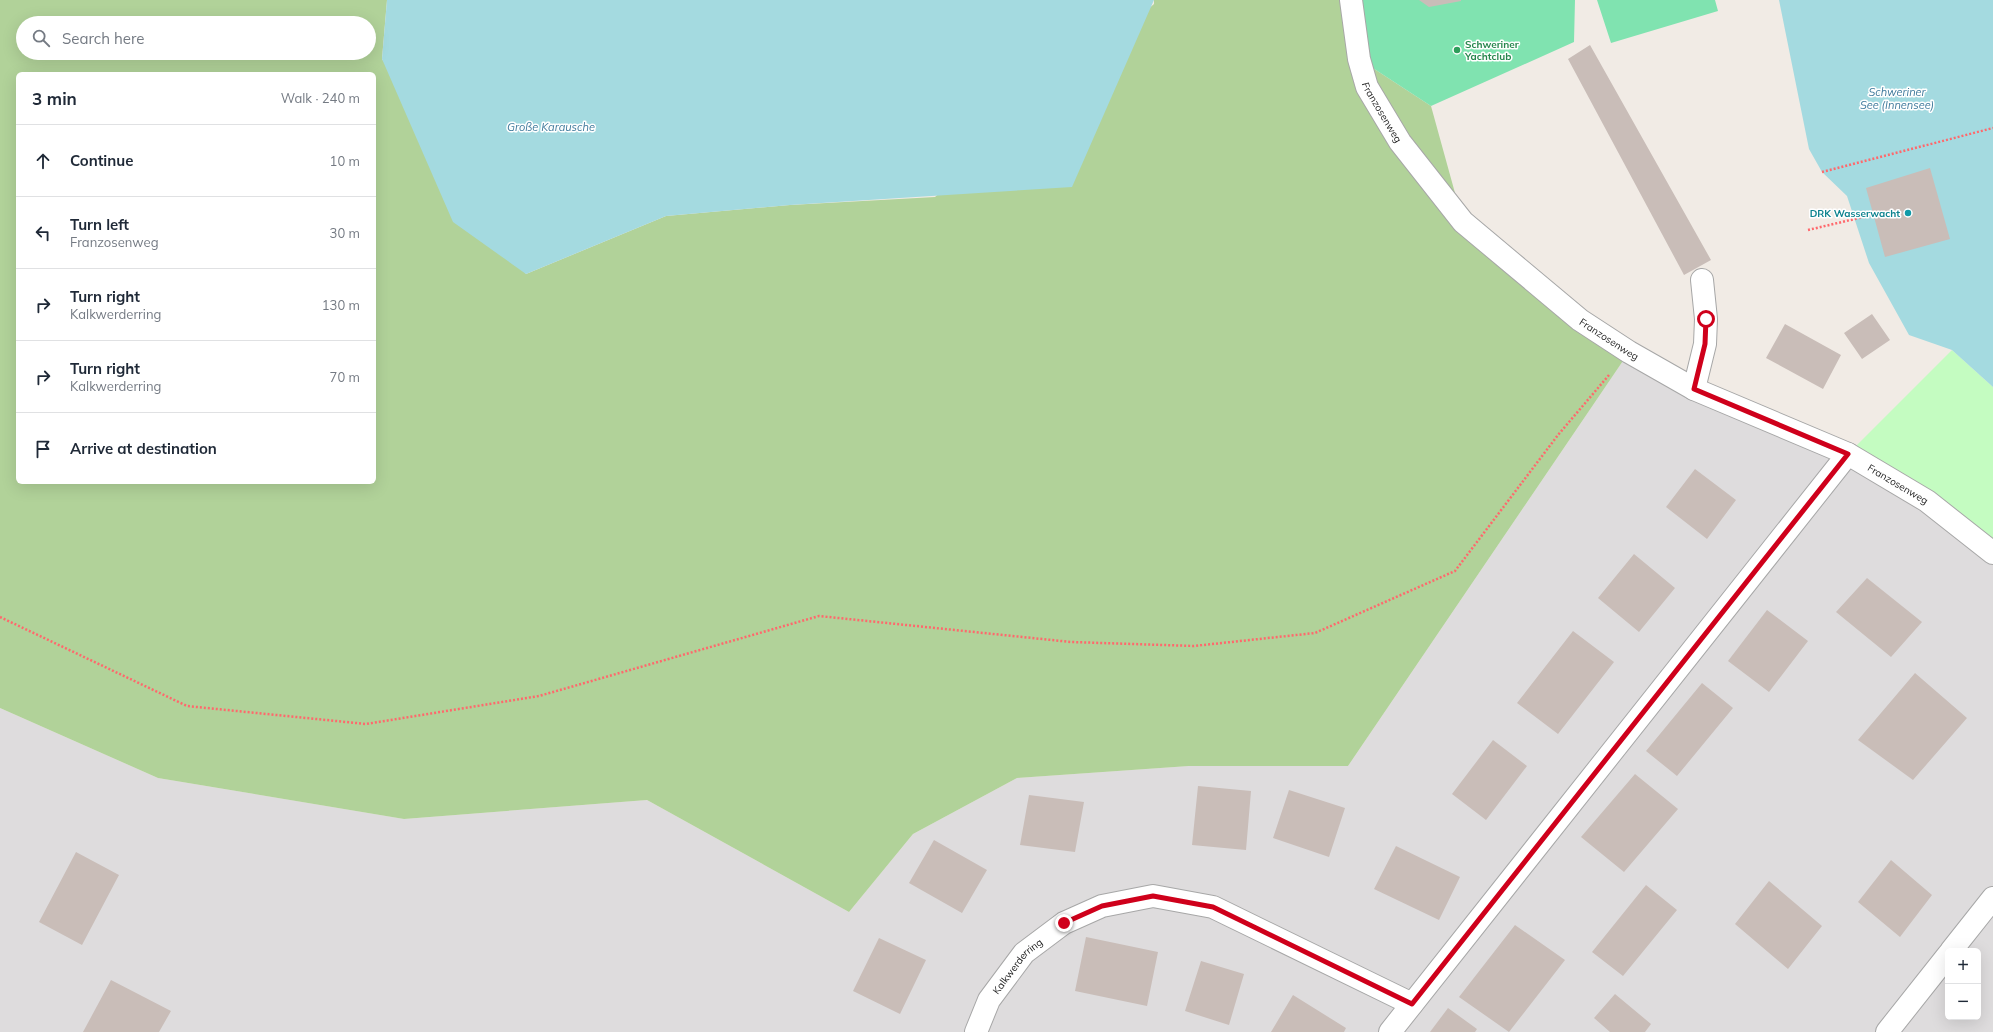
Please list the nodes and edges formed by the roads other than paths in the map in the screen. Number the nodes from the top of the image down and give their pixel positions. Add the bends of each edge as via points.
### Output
1 (1351, 0) edge
2 (1702, 280) dead end
3 (1694, 389) junction
4 (1848, 454) junction
5 (1993, 553) edge
6 (1993, 898) edge
7 (1953, 948) edge
8 (1945, 958) edge
9 (1412, 1004) junction
10 (976, 1032) edge
11 (1390, 1032) edge
12 (1887, 1032) edge

1 - 3 street, Franzosenweg via 1359,59 1367,87 1400,142 1463,222 1580,320 1629,352
2 - 3 street via 1706,319 1705,344
3 - 4 street, Franzosenweg
4 - 5 street, Franzosenweg via 1927,501
4 - 9 street
6 - 7 street
8 - 12 street
9 - 10 street, Kalkwerderring via 1213,907 1153,896 1102,906 1064,923 1024,953 989,1000
9 - 11 street

